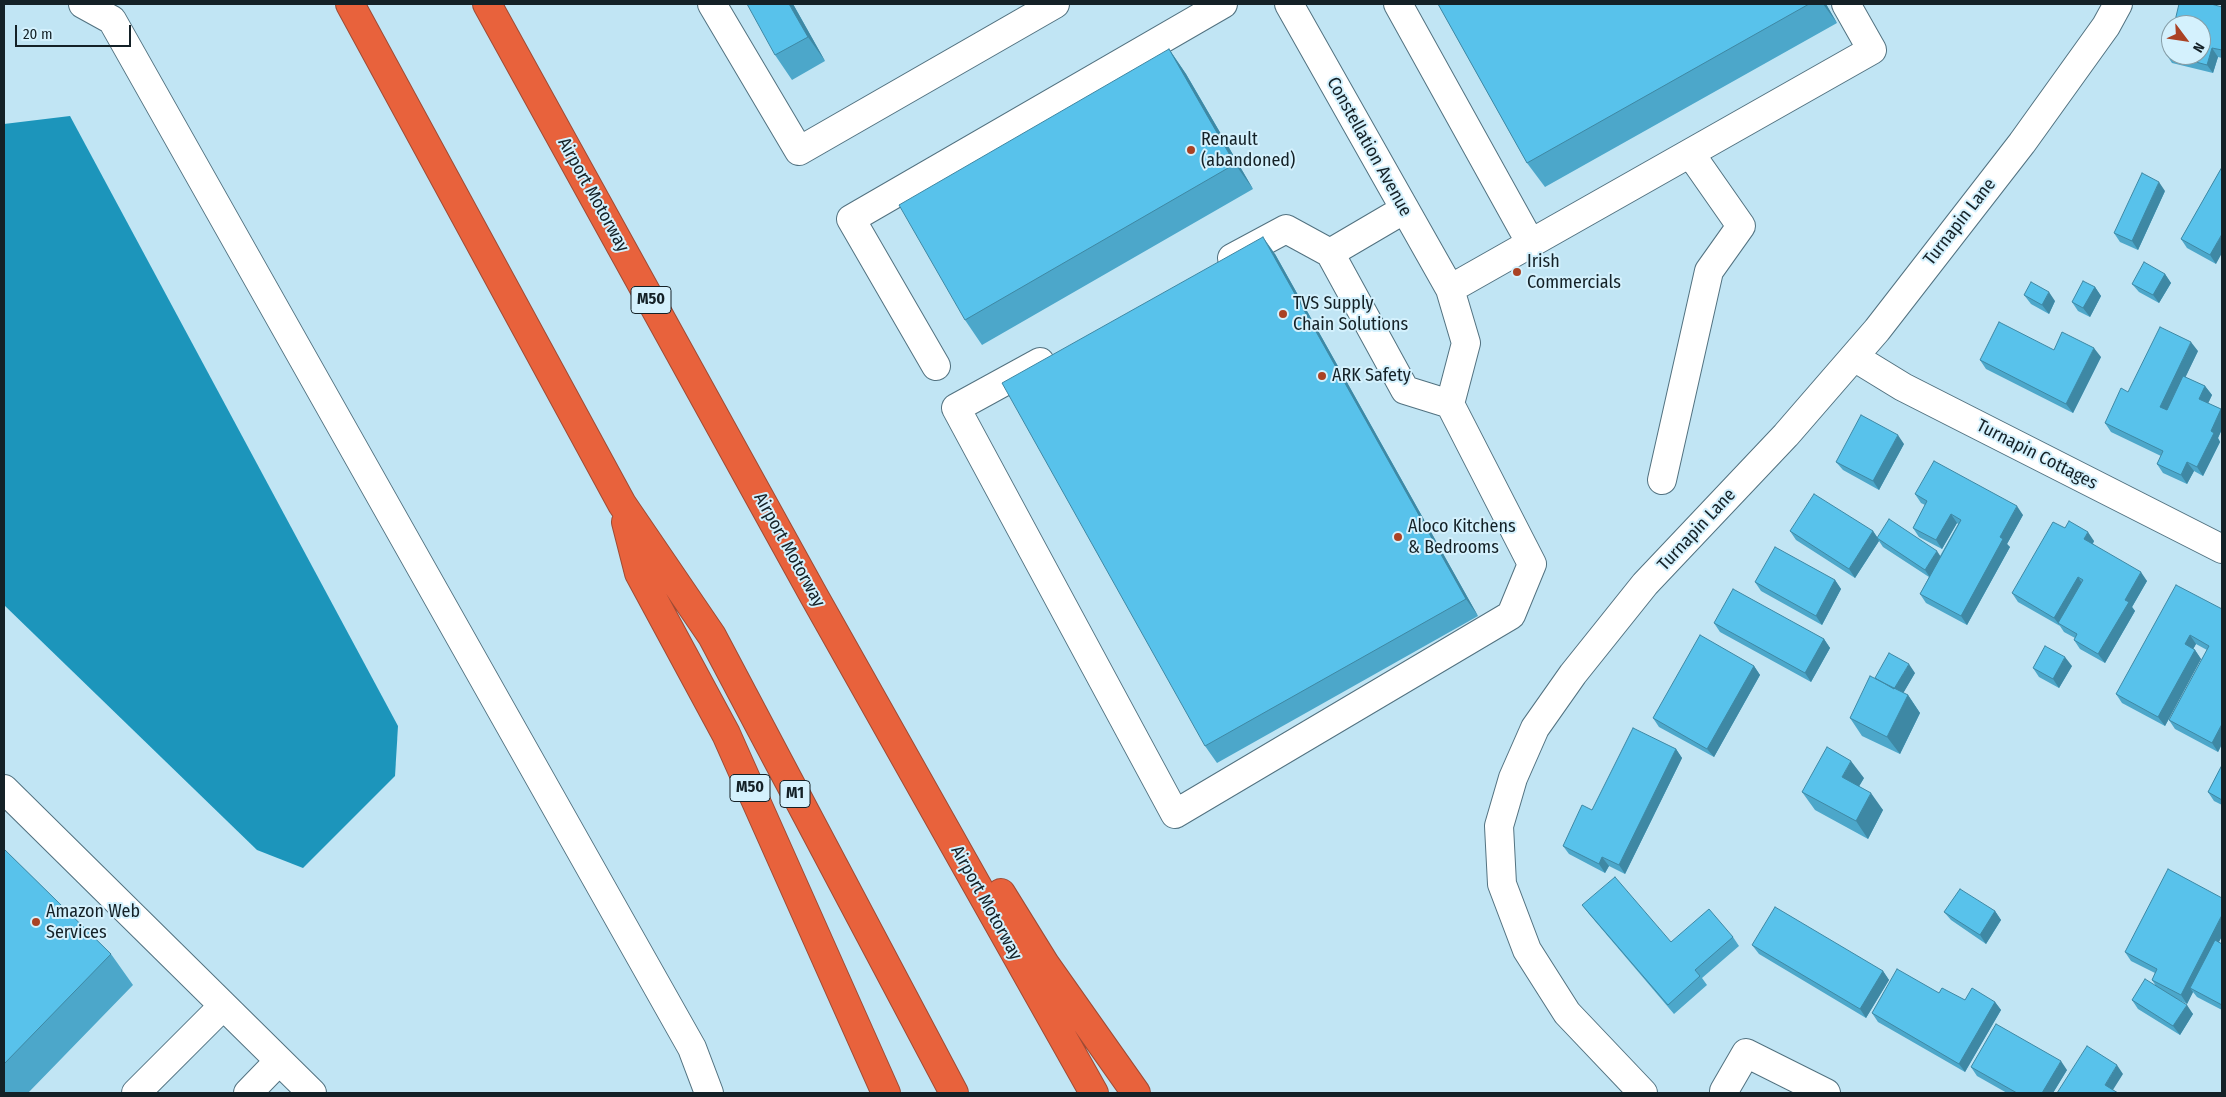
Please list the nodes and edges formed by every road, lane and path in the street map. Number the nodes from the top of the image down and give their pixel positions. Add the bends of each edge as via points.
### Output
1 (83, 4) edge
2 (350, 4) edge
3 (487, 4) edge
4 (712, 4) edge
5 (1056, 4) edge
6 (1224, 4) edge
7 (1288, 4) edge
8 (1398, 4) edge
9 (1846, 4) edge
10 (2118, 4) edge
11 (1690, 153) junction
12 (1404, 210) junction
13 (1530, 242) junction
14 (1330, 252) junction
15 (1208, 271) edge
16 (1450, 289) junction
17 (1060, 351) edge
18 (1854, 357) junction
19 (936, 366) dead end
20 (1450, 404) junction
21 (1662, 480) dead end
22 (622, 504) junction
23 (2222, 549) edge
24 (814, 596) junction
25 (4, 789) edge
26 (223, 1006) junction
27 (279, 1061) junction
28 (1724, 1091) dead end
29 (136, 1093) edge
30 (248, 1093) edge
31 (312, 1093) edge
32 (709, 1093) edge
33 (886, 1093) edge
34 (954, 1093) edge
35 (1094, 1093) edge
36 (1136, 1093) edge
37 (1643, 1093) edge
38 (1826, 1093) edge

1 - 32 street via 112,20 692,1048
2 - 22 highway, M50
3 - 24 highway, Airport Motorway / M50
4 - 5 street via 799,151
6 - 19 street via 851,219
7 - 12 street, Constellation Avenue
8 - 13 street
9 - 11 street via 1872,50
10 - 18 street, Turnapin Lane via 2106,26 2022,143
11 - 13 street
11 - 21 street via 1741,226 1709,271
12 - 14 street
12 - 16 street, Constellation Avenue
13 - 16 street
14 - 15 street via 1286,229
14 - 20 street via 1405,390
16 - 20 street, Constellation Avenue via 1466,343
17 - 20 street via 956,408 1175,814 1511,615 1532,564
18 - 23 street, Turnapin Cottages via 1903,387
18 - 37 street, Turnapin Lane via 1786,435 1645,584 1573,674 1535,728 1513,778 1499,826 1502,884 1526,950 1567,1013
22 - 33 highway, M50 via 639,573 726,734
22 - 34 highway, M1 via 712,636
24 - 35 highway, Airport Motorway
24 - 36 highway, M50 via 1045,964
25 - 26 street
26 - 27 street
26 - 29 street
27 - 30 street
27 - 31 street
28 - 38 street via 1746,1053

